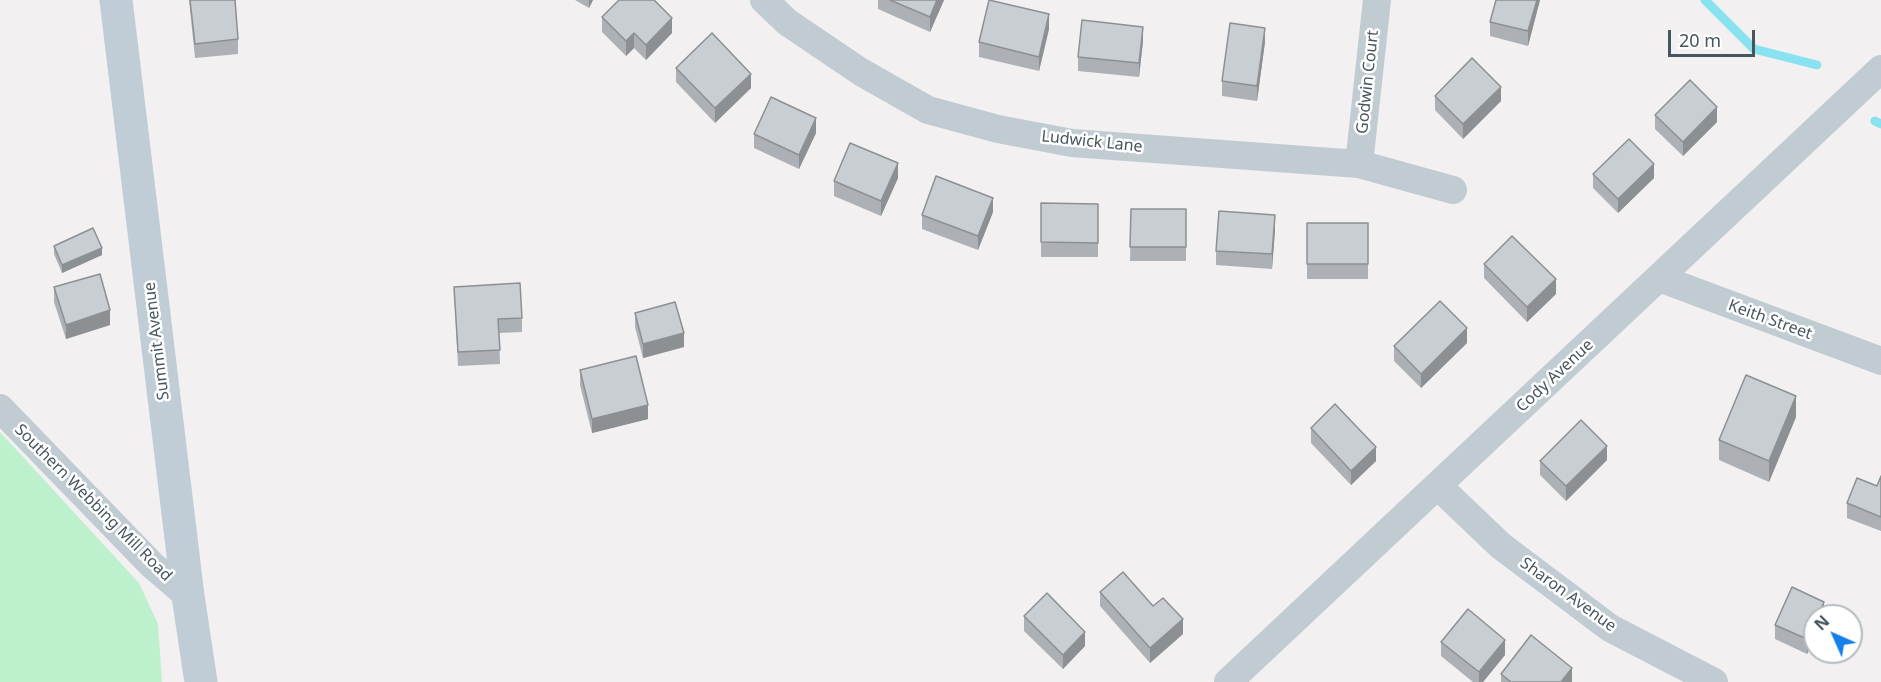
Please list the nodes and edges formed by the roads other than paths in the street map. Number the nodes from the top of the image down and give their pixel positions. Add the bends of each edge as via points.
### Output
1 (116, 0) edge
2 (764, 0) edge
3 (1377, 0) edge
4 (1881, 69) edge
5 (1359, 164) junction
6 (1453, 190) dead end
7 (1659, 278) junction
8 (1881, 361) edge
9 (0, 408) edge
10 (1437, 486) junction
11 (188, 596) junction
12 (201, 682) edge
13 (1228, 682) edge
14 (1714, 682) edge

1 - 11 main road, Summit Avenue
2 - 5 street, Ludwick Lane via 787,22 861,72 928,110 998,129 1072,142
3 - 5 street, Godwin Court
4 - 7 street, Cody Avenue
5 - 6 street, Ludwick Lane
7 - 8 street, Keith Street
7 - 10 street, Cody Avenue
9 - 11 street, Southern Webbing Mill Road via 152,565
10 - 13 street, Cody Avenue
10 - 14 street, Sharon Avenue via 1501,546 1610,628
11 - 12 main road, Summit Avenue

